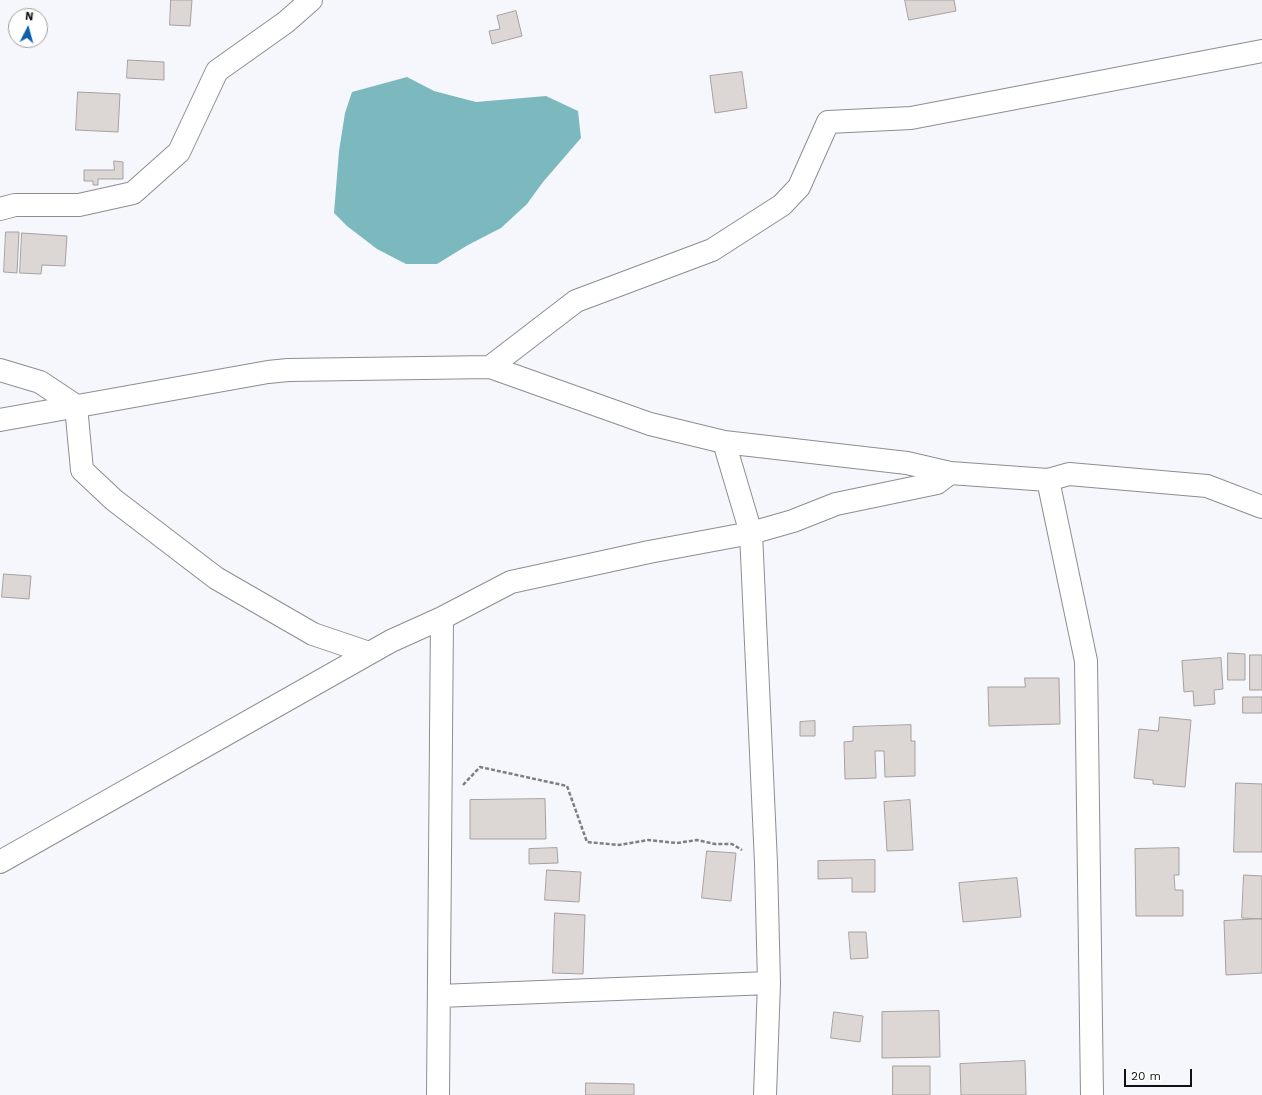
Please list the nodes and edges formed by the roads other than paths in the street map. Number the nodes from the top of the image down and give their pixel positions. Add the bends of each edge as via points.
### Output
1 (311, 0) edge
2 (1262, 51) edge
3 (0, 209) edge
4 (490, 367) junction
5 (0, 370) edge
6 (76, 406) junction
7 (0, 420) edge
8 (724, 442) junction
9 (950, 473) junction
10 (1048, 480) junction
11 (1262, 507) edge
12 (751, 533) junction
13 (442, 618) junction
14 (369, 653) junction
15 (0, 862) edge
16 (769, 983) junction
17 (439, 996) junction
18 (438, 1095) edge
19 (765, 1095) edge
20 (1092, 1095) edge

1 - 3 street via 286,22 218,71 179,152 133,193 79,205 15,205
2 - 4 street via 911,118 828,122 800,187 782,205 712,250 576,300
4 - 6 street via 288,370
4 - 8 street via 650,424
5 - 6 street via 40,382
6 - 7 street
6 - 14 street via 82,470 114,500 216,578 313,634
8 - 9 street via 907,463
8 - 12 street
9 - 10 street
9 - 12 street via 937,482 836,504 793,521
10 - 11 street via 1069,474 1207,486
10 - 20 street via 1086,661
12 - 13 street via 511,582
12 - 16 street
13 - 14 street via 391,640
13 - 17 street
14 - 15 street
16 - 17 street
16 - 19 street
17 - 18 street

